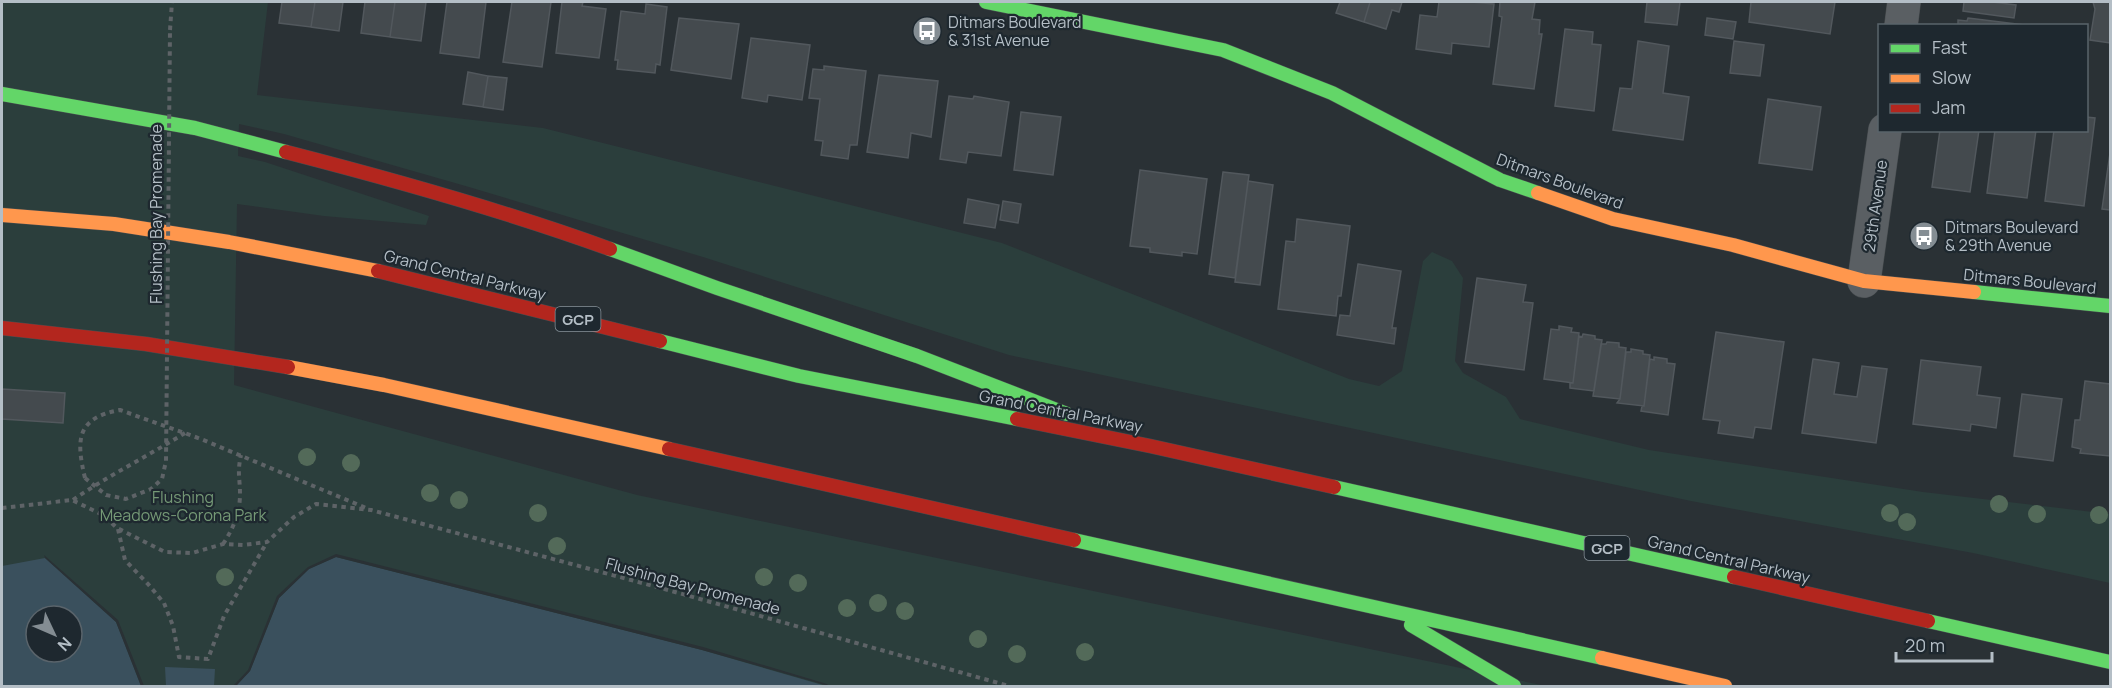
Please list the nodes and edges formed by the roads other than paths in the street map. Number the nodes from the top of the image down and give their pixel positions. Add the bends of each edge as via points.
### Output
1 (986, 2) edge
2 (1904, 2) edge
3 (1901, 24) edge
4 (2, 94) edge
5 (1885, 132) edge
6 (2, 215) edge
7 (1864, 281) junction
8 (2110, 306) edge
9 (2, 328) edge
10 (1150, 446) junction
11 (1386, 610) junction
12 (2110, 662) edge
13 (1514, 687) edge
14 (1725, 687) edge

1 - 7 main road, Ditmars Boulevard via 1223,50 1332,93 1500,180 1613,219 1733,245
2 - 3 street
4 - 10 main road via 195,128 421,187 549,227 917,356
5 - 7 street, 29th Avenue
6 - 10 main road, Grand Central Parkway / GCP via 137,228 345,263 799,376
7 - 8 main road, Ditmars Boulevard
9 - 11 main road via 211,352 373,383
10 - 12 main road, Grand Central Parkway / GCP
11 - 13 main road
11 - 14 main road

